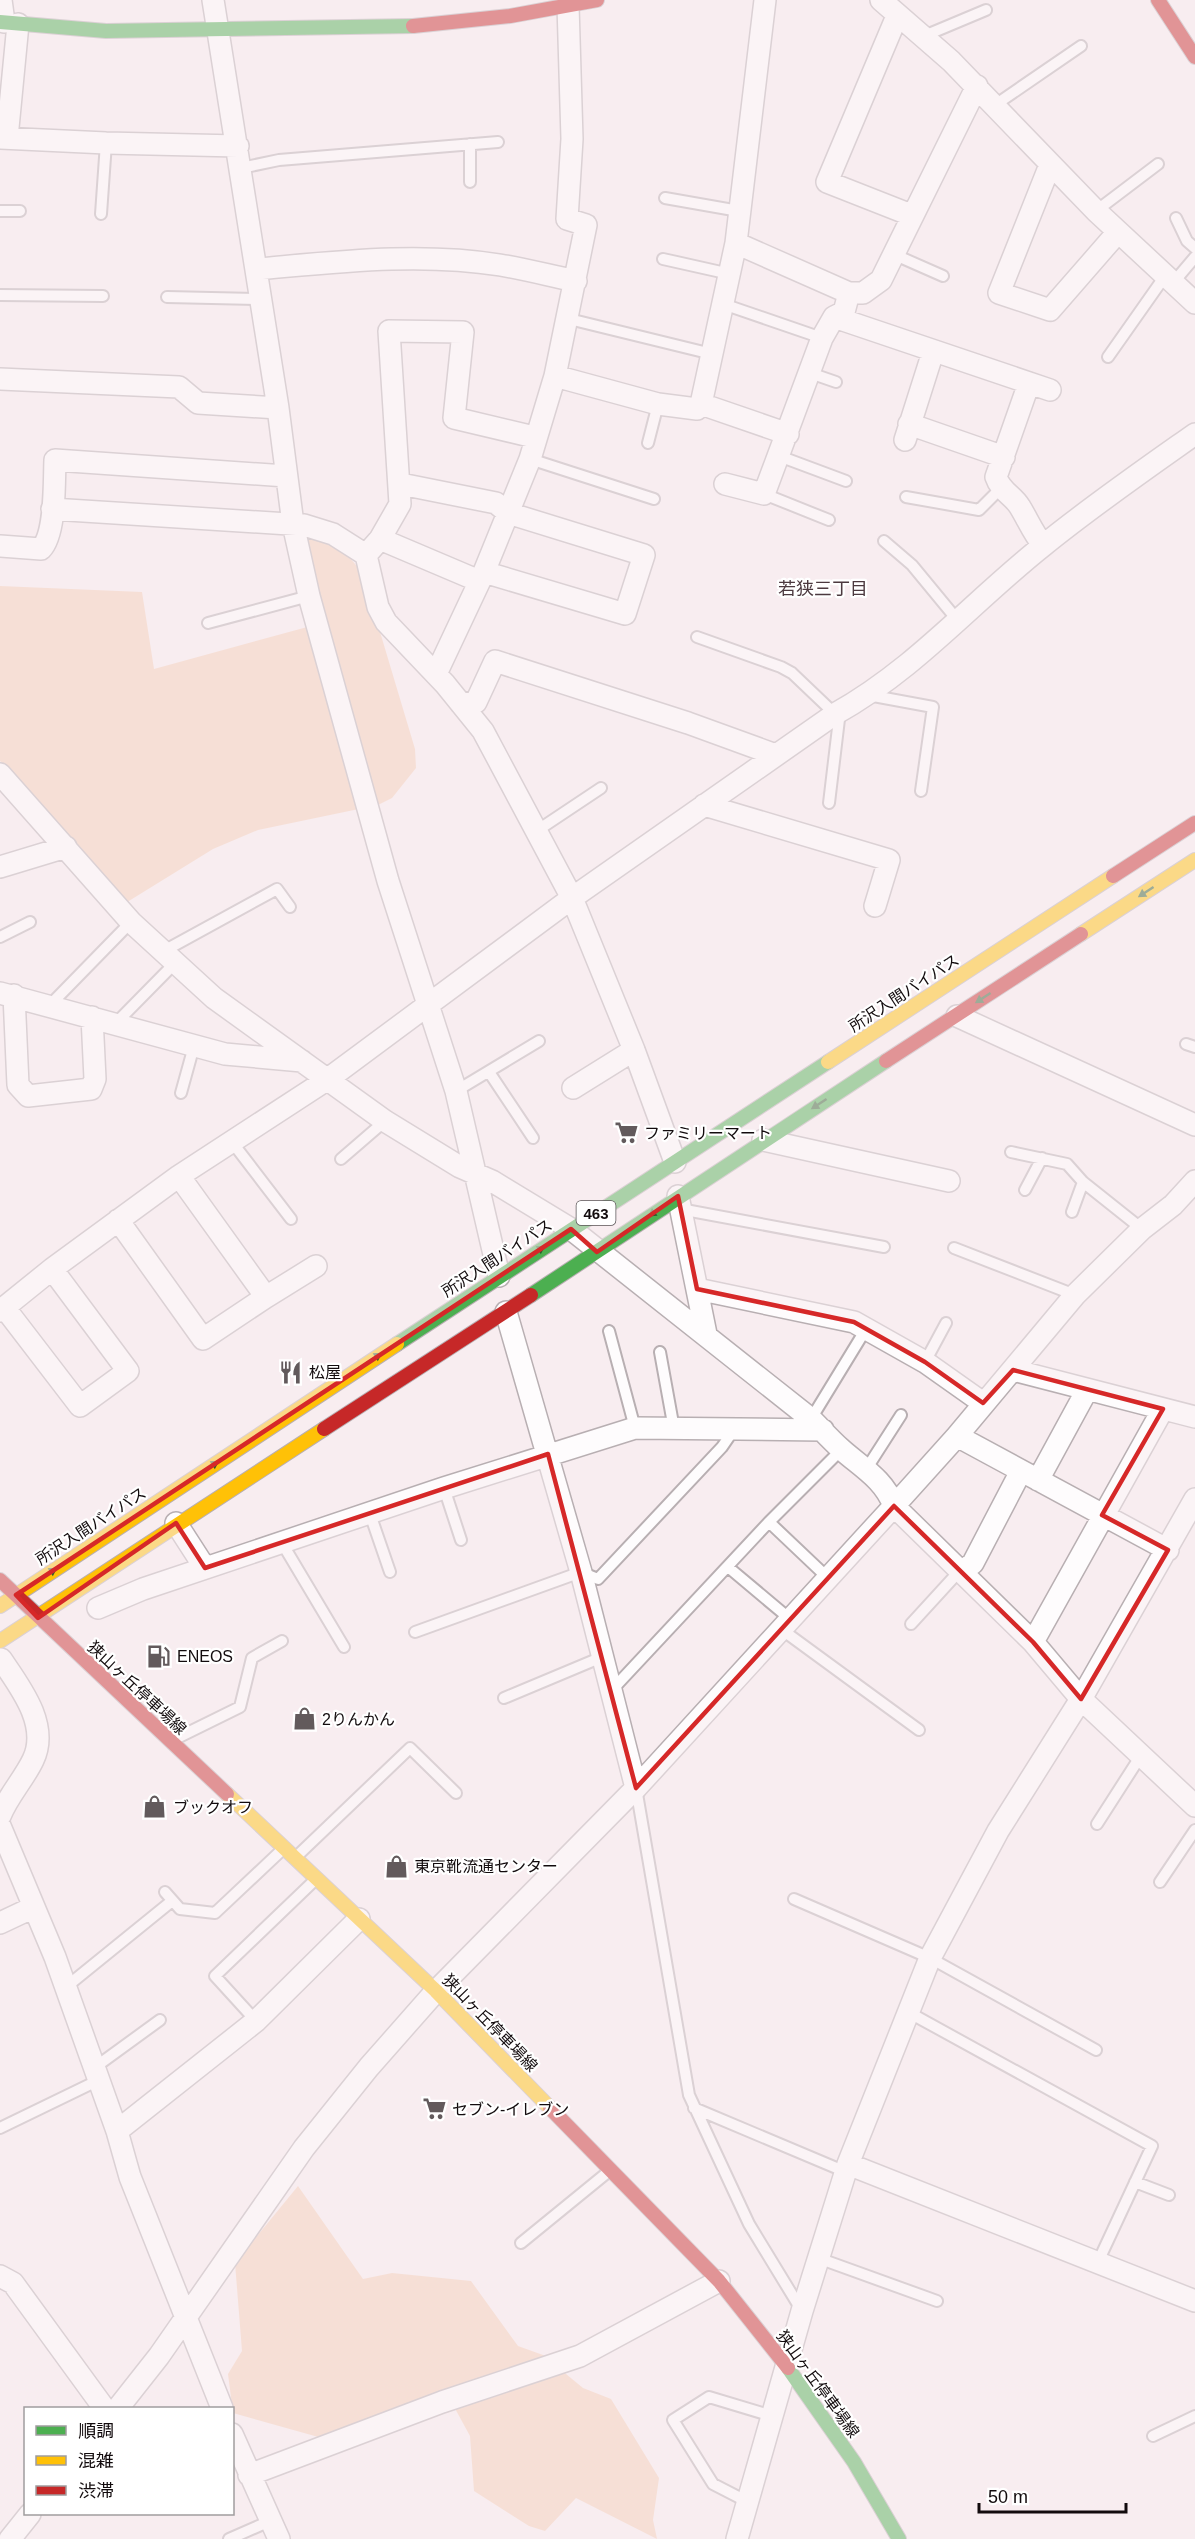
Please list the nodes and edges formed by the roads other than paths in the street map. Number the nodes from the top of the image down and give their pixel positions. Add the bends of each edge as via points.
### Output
1 (1, 0) edge
2 (213, 0) edge
3 (597, 0) edge
4 (765, 0) edge
5 (881, 0) edge
6 (1158, 0) edge
7 (568, 5) junction
8 (520, 7) edge
9 (986, 10) dead end
10 (897, 16) junction
11 (8, 23) edge
12 (217, 29) junction
13 (924, 36) junction
14 (1081, 46) dead end
15 (1195, 57) edge
16 (976, 86) junction
17 (995, 105) junction
18 (3, 138) edge
19 (498, 142) dead end
20 (106, 143) junction
21 (470, 144) junction
22 (238, 146) junction
23 (1158, 164) dead end
24 (1050, 165) junction
25 (241, 168) junction
26 (470, 182) dead end
27 (664, 198) dead end
28 (739, 210) junction
29 (0, 211) edge
30 (20, 211) dead end
31 (1096, 211) junction
32 (100, 214) dead end
33 (911, 215) junction
34 (1176, 218) dead end
35 (1118, 232) junction
36 (736, 243) junction
37 (1195, 248) edge
38 (893, 254) junction
39 (1195, 257) edge
40 (663, 259) dead end
41 (257, 269) junction
42 (730, 274) junction
43 (943, 276) dead end
44 (1169, 280) junction
45 (576, 281) junction
46 (849, 293) junction
47 (0, 295) edge
48 (103, 296) dead end
49 (166, 297) dead end
50 (261, 299) junction
51 (1195, 303) edge
52 (723, 304) junction
53 (834, 317) junction
54 (569, 319) junction
55 (822, 338) junction
56 (933, 352) junction
57 (712, 354) junction
58 (1108, 357) dead end
59 (810, 373) junction
60 (555, 376) junction
61 (0, 379) edge
62 (836, 382) dead end
63 (1029, 383) junction
64 (1050, 390) dead end
65 (658, 404) junction
66 (701, 404) junction
67 (278, 408) junction
68 (788, 434) junction
69 (1195, 434) edge
70 (534, 437) junction
71 (648, 443) dead end
72 (779, 456) junction
73 (1004, 457) junction
74 (530, 459) junction
75 (286, 477) junction
76 (846, 482) dead end
77 (401, 484) junction
78 (724, 484) dead end
79 (1000, 489) junction
80 (764, 494) junction
81 (906, 497) dead end
82 (654, 499) dead end
83 (52, 509) junction
84 (508, 513) junction
85 (829, 520) dead end
86 (293, 524) junction
87 (884, 541) dead end
88 (0, 546) edge
89 (1042, 546) junction
90 (373, 547) junction
91 (482, 577) junction
92 (309, 596) junction
93 (959, 622) junction
94 (208, 623) dead end
95 (697, 637) dead end
96 (436, 674) junction
97 (868, 695) junction
98 (461, 704) junction
99 (838, 712) junction
100 (776, 755) junction
101 (0, 774) edge
102 (601, 788) dead end
103 (921, 791) dead end
104 (829, 803) dead end
105 (704, 805) junction
106 (1195, 823) edge
107 (538, 830) junction
108 (66, 847) junction
109 (1195, 860) edge
110 (0, 867) edge
111 (572, 898) junction
112 (875, 906) dead end
113 (290, 908) dead end
114 (30, 922) dead end
115 (131, 922) junction
116 (0, 937) edge
117 (169, 958) junction
118 (7, 994) edge
119 (50, 1005) junction
120 (430, 1005) junction
121 (957, 1016) junction
122 (92, 1017) junction
123 (116, 1023) junction
124 (539, 1041) dead end
125 (194, 1046) junction
126 (634, 1050) junction
127 (302, 1061) junction
128 (489, 1072) junction
129 (328, 1079) junction
130 (573, 1088) dead end
131 (456, 1091) junction
132 (181, 1093) dead end
133 (386, 1121) junction
134 (1195, 1125) edge
135 (533, 1138) dead end
136 (763, 1140) junction
137 (232, 1142) junction
138 (1011, 1152) dead end
139 (1041, 1158) junction
140 (341, 1159) dead end
141 (675, 1162) junction
142 (475, 1174) junction
143 (179, 1176) junction
144 (1195, 1180) edge
145 (949, 1181) dead end
146 (1083, 1182) junction
147 (1025, 1190) dead end
148 (679, 1202) junction
149 (1072, 1212) dead end
150 (291, 1219) dead end
151 (118, 1220) junction
152 (571, 1229) junction
153 (1142, 1229) junction
154 (884, 1247) dead end
155 (954, 1248) dead end
156 (597, 1252) junction
157 (316, 1266) dead end
158 (52, 1269) junction
159 (499, 1276) junction
160 (697, 1289) junction
161 (1075, 1295) junction
162 (266, 1297) junction
163 (2, 1309) edge
164 (506, 1312) junction
165 (946, 1323) dead end
166 (866, 1329) junction
167 (609, 1330) dead end
168 (706, 1334) junction
169 (660, 1352) dead end
170 (925, 1362) junction
171 (1013, 1370) junction
172 (1088, 1390) junction
173 (983, 1403) junction
174 (1162, 1409) junction
175 (901, 1415) dead end
176 (1195, 1417) edge
177 (817, 1425) junction
178 (635, 1428) junction
179 (674, 1429) junction
180 (733, 1431) junction
181 (957, 1436) junction
182 (842, 1449) junction
183 (548, 1454) junction
184 (867, 1468) junction
185 (1029, 1475) junction
186 (444, 1488) junction
187 (1195, 1499) edge
188 (894, 1506) junction
189 (370, 1514) junction
190 (1102, 1515) junction
191 (176, 1522) junction
192 (769, 1522) junction
193 (1188, 1527) edge
194 (461, 1540) dead end
195 (282, 1543) junction
196 (1168, 1550) junction
197 (205, 1568) junction
198 (728, 1568) junction
199 (963, 1571) junction
200 (390, 1572) dead end
201 (581, 1572) junction
202 (828, 1578) junction
203 (0, 1580) edge
204 (15, 1596) junction
205 (0, 1606) edge
206 (98, 1608) dead end
207 (38, 1618) junction
208 (786, 1624) junction
209 (911, 1624) dead end
210 (415, 1632) dead end
211 (282, 1641) dead end
212 (1033, 1642) junction
213 (344, 1647) dead end
214 (1, 1650) edge
215 (602, 1657) junction
216 (610, 1691) junction
217 (504, 1698) dead end
218 (1082, 1699) junction
219 (919, 1730) dead end
220 (170, 1742) junction
221 (1140, 1757) junction
222 (636, 1788) junction
223 (456, 1793) dead end
224 (1195, 1806) edge
225 (0, 1816) edge
226 (1097, 1824) dead end
227 (0, 1826) edge
228 (1195, 1830) edge
229 (289, 1853) junction
230 (316, 1879) junction
231 (1160, 1882) dead end
232 (165, 1892) dead end
233 (794, 1899) dead end
234 (172, 1901) junction
235 (34, 1907) junction
236 (359, 1919) junction
237 (0, 1923) edge
238 (930, 1958) junction
239 (66, 1987) junction
240 (436, 1991) junction
241 (908, 2012) junction
242 (160, 2020) dead end
243 (256, 2021) junction
244 (1095, 2050) dead end
245 (97, 2074) junction
246 (694, 2108) junction
247 (0, 2128) edge
248 (117, 2131) junction
249 (847, 2168) junction
250 (611, 2170) junction
251 (1135, 2182) junction
252 (1169, 2195) dead end
253 (521, 2242) dead end
254 (818, 2258) junction
255 (1096, 2264) junction
256 (0, 2276) edge
257 (719, 2281) junction
258 (937, 2301) dead end
259 (1195, 2301) edge
260 (802, 2312) junction
261 (185, 2319) junction
262 (786, 2364) junction
263 (103, 2407) edge
264 (119, 2407) edge
265 (221, 2407) edge
266 (772, 2416) junction
267 (1195, 2416) edge
268 (1153, 2436) dead end
269 (234, 2439) edge
270 (249, 2475) junction
271 (748, 2502) junction
272 (29, 2515) edge
273 (274, 2530) edge
274 (7, 2534) edge
275 (229, 2539) edge
276 (737, 2539) edge
277 (899, 2539) edge

1 - 11 street
2 - 12 street
3 - 7 main road
4 - 28 street
5 - 10 street
6 - 15 main road
7 - 8 main road
7 - 45 street via 572,139 567,219 586,225
8 - 12 main road via 433,26
9 - 13 lane
10 - 13 street
10 - 33 street via 827,182
11 - 12 main road via 106,31
11 - 18 street
12 - 22 street
13 - 16 street
14 - 17 lane
16 - 17 street
16 - 33 street
17 - 24 street
18 - 20 street
19 - 21 lane
20 - 22 street
20 - 32 lane
21 - 25 lane via 279,160
21 - 26 lane
22 - 25 street
23 - 31 lane
24 - 31 street
24 - 35 street via 999,293 1050,310
25 - 41 street
27 - 28 lane
28 - 36 street
29 - 30 lane
31 - 35 street
33 - 38 street
34 - 37 lane via 1187,241
35 - 44 street
36 - 42 street
36 - 46 street
38 - 43 lane
38 - 46 street via 881,280 863,293
39 - 44 lane
40 - 42 lane
41 - 45 street via 366,259 437,259 499,265
41 - 50 street
42 - 52 street
44 - 51 street
44 - 58 lane
45 - 54 street
46 - 53 street via 844,312
47 - 48 lane
49 - 50 lane
50 - 67 street
52 - 55 lane
52 - 57 street
53 - 55 street
53 - 56 street
54 - 57 lane
54 - 60 street
55 - 59 street
56 - 63 street
56 - 73 street via 907,432
57 - 66 street
59 - 62 lane
59 - 68 street
60 - 65 street
60 - 70 street
61 - 67 street via 179,387 198,402
63 - 64 street
63 - 73 street
65 - 66 street via 697,409
65 - 71 lane
66 - 68 street
67 - 75 street
68 - 72 street
69 - 89 street
70 - 74 street
70 - 77 street via 454,418 463,332 389,332
72 - 76 lane
72 - 80 street
73 - 79 street via 996,477
74 - 82 lane
74 - 84 street
75 - 83 street via 55,460
75 - 86 street
77 - 84 street via 496,503
77 - 90 street via 400,504
78 - 80 street
79 - 81 lane via 979,510
79 - 89 street via 1019,505
80 - 85 lane
83 - 86 street
83 - 88 street via 47,543 41,549
84 - 91 street
84 - 91 street via 644,555 625,614
86 - 90 street
86 - 92 street
87 - 93 lane via 912,565
89 - 93 street
90 - 91 street
90 - 96 street via 378,607 386,622
91 - 96 street
92 - 94 lane
92 - 120 street via 388,881
93 - 97 street
95 - 99 lane via 792,673
96 - 98 street
97 - 99 street
97 - 103 lane via 933,707
98 - 100 street via 476,702 495,661
98 - 107 street via 483,731
99 - 100 street
99 - 104 lane
100 - 105 street
101 - 108 street
102 - 107 lane
105 - 111 street
105 - 112 street via 889,860
106 - 141 main road, 所沢入間バイパス / 463
107 - 111 street
108 - 110 street
108 - 115 street
109 -> 121 main road, 463
111 - 120 street
111 - 126 street
113 - 117 lane via 277,889
114 - 116 lane
115 - 117 street
115 - 119 lane
117 - 123 lane
117 - 127 street via 214,998
118 - 119 street
118 - 122 street via 18,1085 28,1096 92,1089
119 - 122 street
120 - 129 street
120 - 131 street
121 - 134 street
121 -> 136 main road, 463
122 - 123 street
123 - 125 street
124 - 128 lane
125 - 127 street via 225,1054
125 - 132 lane
126 - 130 street
126 - 141 street
127 - 129 street
128 - 131 lane
128 - 135 lane
129 - 133 street
129 - 137 street
131 - 142 street
133 - 140 lane
133 - 142 street
136 - 145 street
136 - 148 main road, 463
137 - 143 street
137 - 150 lane
138 - 139 lane
139 - 146 lane via 1066,1164
139 - 147 lane
141 - 152 main road, 所沢入間バイパス / 463
142 - 152 street
142 - 159 street
143 - 151 street
143 - 162 street
144 - 153 street via 1173,1205
146 - 149 lane
146 - 153 lane
148 - 154 lane
148 -> 156 main road, 463
148 - 160 street
151 - 158 street
151 - 162 street via 203,1339
152 - 156 street
159 -> 152 main road, 所沢入間バイパス / 463
153 - 161 street
155 - 161 lane
156 - 164 main road, 463
156 - 168 street
157 - 162 street
158 - 163 street
158 - 163 street via 128,1371 80,1406
204 -> 159 main road, 所沢入間バイパス / 463
160 - 166 street via 854,1322
160 - 168 street
161 - 171 street
164 - 183 street
164 - 191 main road, 463
165 - 170 lane
166 - 170 street
166 - 177 lane
167 - 178 lane
168 - 177 street
169 - 179 lane
170 - 173 street
171 - 172 street
171 - 173 street
172 - 174 street
172 - 185 street
173 - 181 street
174 - 176 street
174 - 190 street
175 - 184 lane
177 - 180 street
177 - 182 street
178 - 179 street
178 - 183 street
179 - 180 street
180 - 201 lane via 598,1578
181 - 185 street
181 - 188 street
182 - 184 street
182 - 192 lane
183 - 186 street
183 - 201 street
184 - 188 street via 890,1495
185 - 190 street
185 - 199 street via 973,1563
186 - 189 street
186 - 194 lane
187 - 193 street
188 - 199 street
188 - 202 street
189 - 195 street
189 - 200 lane
190 - 196 street
190 - 212 street
191 - 197 street
191 - 207 main road, 463
192 - 198 lane
192 - 202 lane
193 - 196 street
195 - 197 street
195 - 213 lane
196 - 218 street
197 - 206 street
198 - 208 lane
198 - 216 lane
199 - 209 lane
199 - 212 street
201 - 210 lane
201 - 215 street
202 - 208 street
203 - 204 main road, 狭山ヶ丘停車場線
204 - 205 main road, 所沢入間バイパス / 463
204 - 207 main road, 狭山ヶ丘停車場線
207 - 214 main road, 463
207 - 220 main road, 狭山ヶ丘停車場線
208 - 219 lane
208 - 222 street
211 - 220 lane via 252,1658 240,1707
212 - 218 street
214 - 225 street via 37,1724 39,1742 34,1759
215 - 216 street
215 - 217 lane
216 - 222 street
218 - 221 street
218 - 238 street via 998,1831
220 - 229 main road, 狭山ヶ丘停車場線
221 - 224 street
221 - 226 lane
222 - 240 street
222 - 246 lane via 688,2095
223 - 229 lane via 410,1748
227 - 235 street
228 - 231 lane
229 - 230 main road, 狭山ヶ丘停車場線
229 - 234 lane via 215,1913 180,1910
230 - 236 main road, 狭山ヶ丘停車場線
230 - 243 lane via 215,1976
232 - 234 lane
233 - 238 lane
234 - 239 lane
235 - 237 street
235 - 239 street
236 - 240 main road, 狭山ヶ丘停車場線
236 - 243 street
238 - 241 street
238 - 244 lane
239 - 245 street
240 - 250 main road, 狭山ヶ丘停車場線
240 - 261 street via 304,2148
241 - 249 street
241 - 251 lane via 1152,2146
242 - 245 lane
243 - 248 street
245 - 247 lane
245 - 248 street
246 - 249 lane
246 - 260 lane via 749,2224
248 - 261 street via 130,2177
249 - 254 street
249 - 255 street
250 - 253 lane
250 - 257 main road, 狭山ヶ丘停車場線
251 - 252 lane
251 - 255 lane
254 - 258 lane
254 - 260 street
255 - 259 street
256 - 263 street via 14,2283
257 - 262 main road, 狭山ヶ丘停車場線
257 - 270 street via 580,2356 442,2402
260 - 262 street
261 - 264 street
261 - 265 street
262 - 266 street
262 - 277 main road, 狭山ヶ丘停車場線 via 854,2463
266 - 271 street
266 - 271 lane via 709,2397 673,2420 713,2484
267 - 268 lane
269 - 270 street
270 - 273 street
271 - 276 street
272 - 274 street
273 - 275 lane

